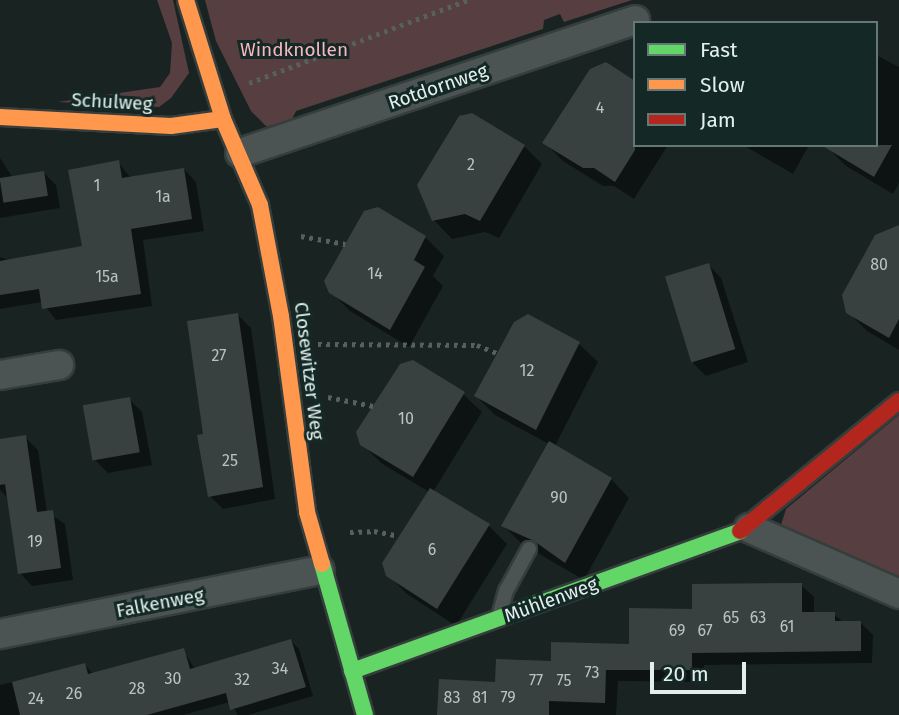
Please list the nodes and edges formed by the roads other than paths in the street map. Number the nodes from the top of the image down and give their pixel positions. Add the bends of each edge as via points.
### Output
1 (186, 0) edge
2 (635, 20) dead end
3 (0, 117) edge
4 (223, 119) junction
5 (240, 153) junction
6 (59, 366) dead end
7 (0, 375) edge
8 (899, 401) edge
9 (749, 528) junction
10 (529, 549) dead end
11 (320, 570) junction
12 (899, 594) edge
13 (499, 618) junction
14 (0, 634) edge
15 (352, 671) junction
16 (365, 715) edge

1 - 4 street, Closewitzer Weg
2 - 5 street, Rotdornweg
3 - 4 street, Schulweg via 171,126
4 - 5 street, Closewitzer Weg
5 - 11 street, Closewitzer Weg via 267,235 307,512
6 - 7 street
8 - 9 street, Mühlenweg
9 - 12 street
9 - 13 street, Mühlenweg
10 - 13 lane via 506,591
11 - 14 street, Falkenweg
11 - 15 street, Closewitzer Weg
13 - 15 street, Mühlenweg
15 - 16 street, Closewitzer Weg

